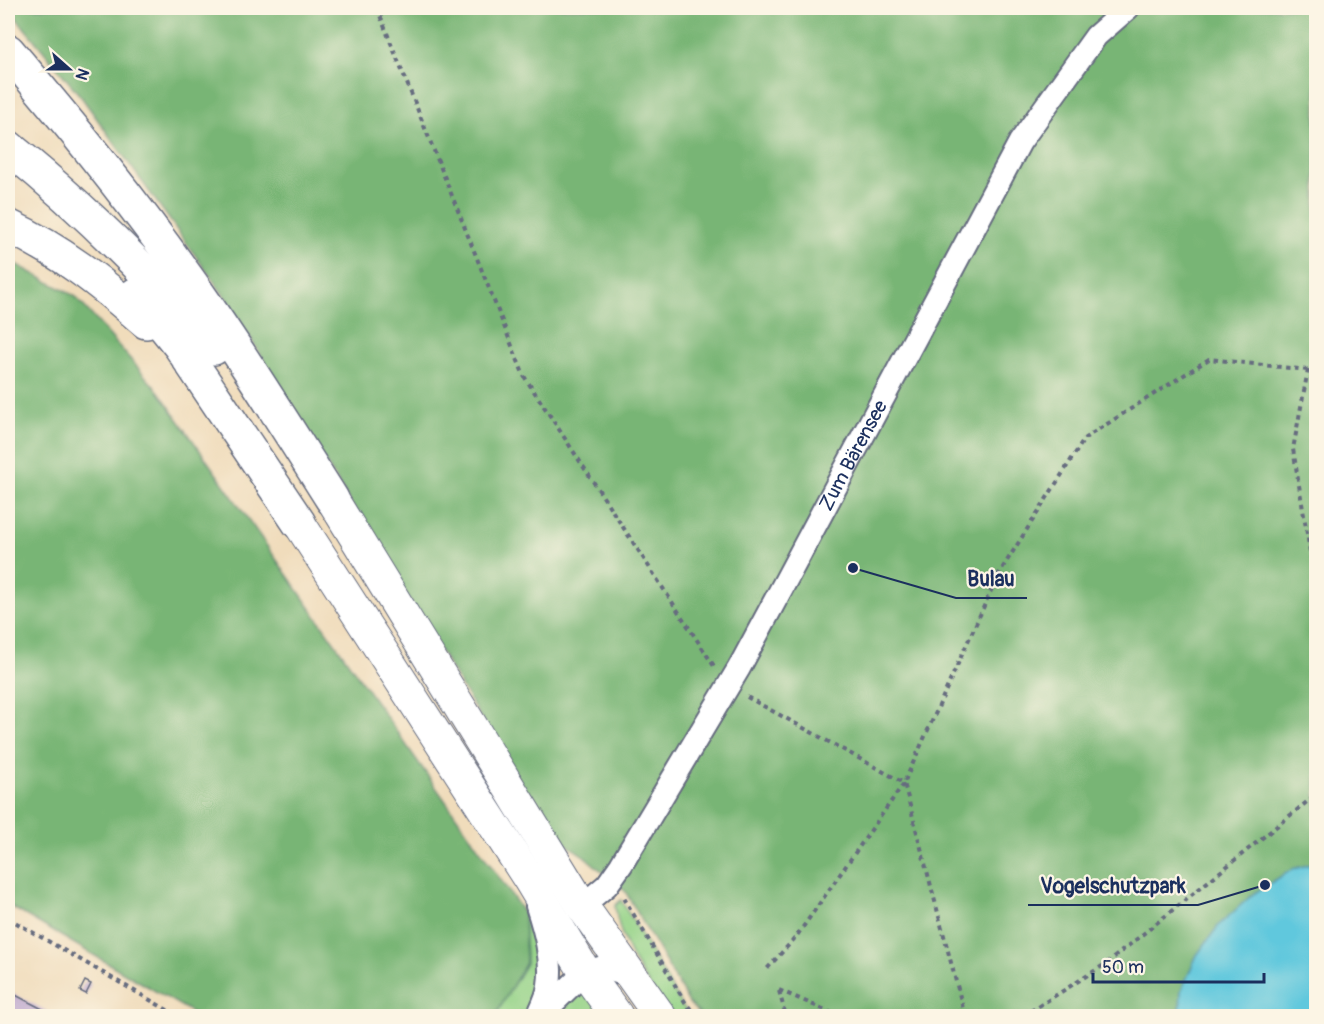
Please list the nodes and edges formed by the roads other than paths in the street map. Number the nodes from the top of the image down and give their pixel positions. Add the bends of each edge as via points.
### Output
1 (1128, 8) edge
2 (8, 51) edge
3 (8, 147) edge
4 (8, 166) edge
5 (8, 226) edge
6 (206, 386) junction
7 (332, 499) junction
8 (299, 523) joint
9 (529, 879) junction
10 (582, 906) junction
11 (585, 972) junction
12 (632, 977) junction
13 (539, 1017) edge
14 (617, 1017) edge
15 (660, 1017) edge

1 - 10 street, Zum Bärensee via 1096,36 1020,142 728,687 626,858 607,885
2 - 7 highway via 211,311
3 - 7 highway via 79,207 178,306
4 - 6 highway via 156,315
5 - 6 highway via 95,277 154,329
6 - 8 highway
7 - 10 main road
8 - 9 main road
9 - 10 street
9 - 11 main road
9 - 13 street via 544,926 550,967 549,987
10 - 11 street
10 - 12 main road
11 - 12 street via 603,967
11 - 13 street
11 - 14 main road
12 - 15 main road

